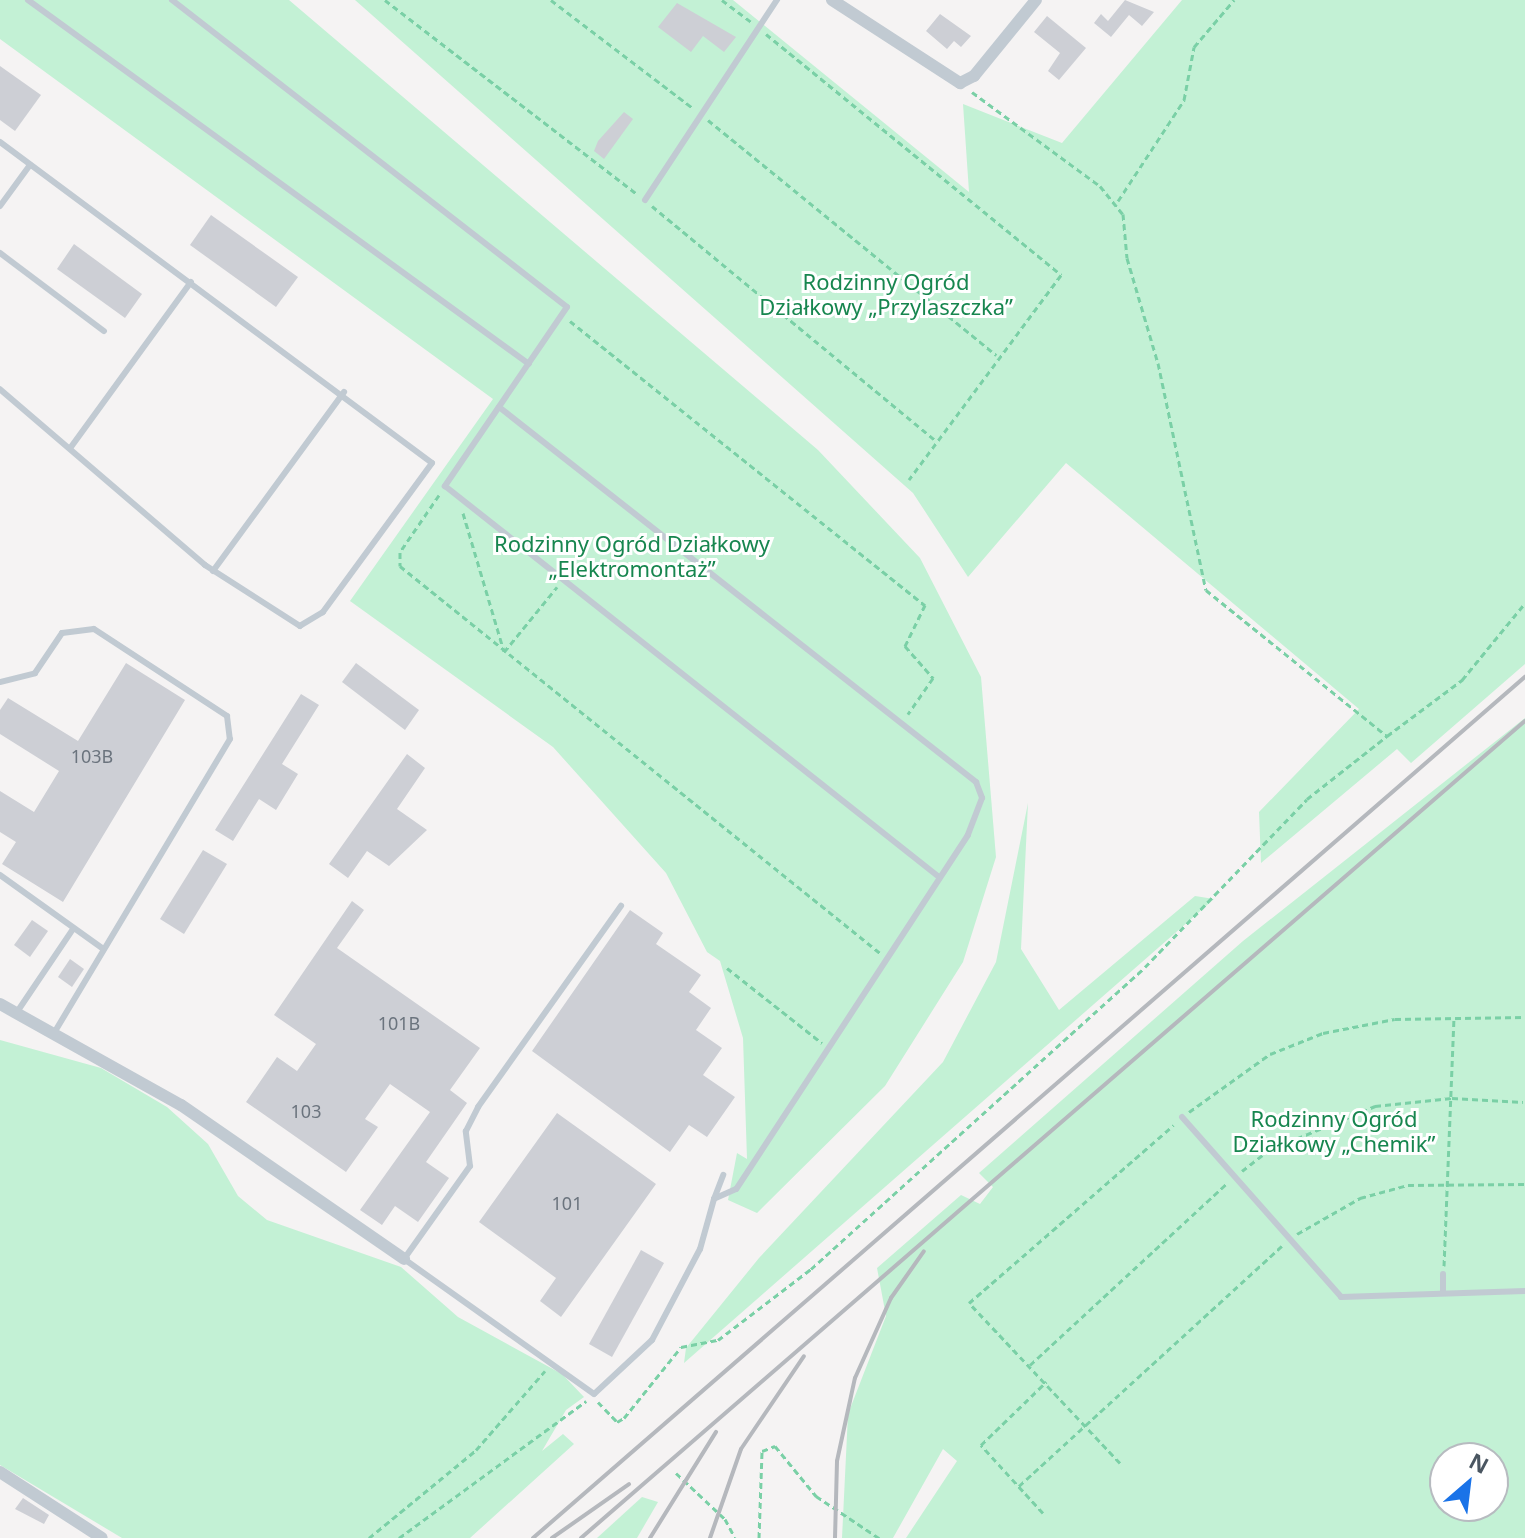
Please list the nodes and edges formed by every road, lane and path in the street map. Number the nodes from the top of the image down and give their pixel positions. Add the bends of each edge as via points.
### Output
1 (28, 0) edge
2 (172, 0) edge
3 (385, 0) edge
4 (551, 0) edge
5 (722, 0) edge
6 (777, 0) edge
7 (832, 0) edge
8 (1036, 0) edge
9 (1234, 0) edge
10 (759, 28) junction
11 (960, 83) junction
12 (703, 116) junction
13 (0, 142) edge
14 (30, 165) junction
15 (645, 200) junction
16 (1117, 202) junction
17 (0, 206) edge
18 (0, 253) edge
19 (191, 282) junction
20 (564, 317) junction
21 (104, 331) dead end
22 (996, 355) junction
23 (529, 364) junction
24 (0, 389) edge
25 (344, 392) junction
26 (499, 407) junction
27 (936, 441) junction
28 (71, 447) junction
29 (909, 480) dead end
30 (445, 486) junction
31 (459, 498) junction
32 (213, 571) junction
33 (563, 580) junction
34 (1525, 603) edge
35 (504, 652) junction
36 (0, 682) edge
37 (900, 726) junction
38 (1387, 736) junction
39 (0, 875) edge
40 (939, 877) junction
41 (621, 906) dead end
42 (73, 929) junction
43 (102, 948) junction
44 (887, 958) junction
45 (727, 968) dead end
46 (0, 1004) edge
47 (16, 1014) junction
48 (1525, 1017) edge
49 (1454, 1018) junction
50 (53, 1035) junction
51 (828, 1048) junction
52 (1182, 1117) junction
53 (723, 1175) dead end
54 (1449, 1182) junction
55 (1525, 1184) edge
56 (714, 1199) junction
57 (1289, 1239) junction
58 (404, 1259) junction
59 (1443, 1274) joint
60 (1525, 1291) edge
61 (1443, 1293) junction
62 (552, 1361) junction
63 (1046, 1382) junction
64 (594, 1394) junction
65 (1086, 1424) junction
66 (1120, 1463) dead end
67 (0, 1472) edge
68 (676, 1473) dead end
69 (1019, 1486) junction
70 (1043, 1513) dead end
71 (102, 1538) edge
72 (369, 1538) edge
73 (399, 1538) edge
74 (735, 1538) edge
75 (759, 1538) edge
76 (879, 1538) edge

1 - 23 lane
2 - 20 lane via 558,295
3 - 15 path
4 - 12 path
5 - 10 path
6 - 10 lane
7 - 11 street
8 - 11 street via 974,76
9 - 16 path via 1194,47 1184,100
10 - 12 lane
10 - 22 path via 1061,275
11 - 16 path
12 - 15 lane
12 - 22 path
13 - 14 lane
14 - 17 lane
14 - 19 lane
15 - 27 path
16 - 38 path via 1206,590
18 - 21 lane
19 - 25 lane
19 - 28 lane
20 - 23 lane
20 - 37 path via 925,605 905,646 933,678
22 - 27 path
23 - 26 lane
24 - 28 lane
25 - 32 lane
25 - 32 lane via 432,467 311,623 280,618
26 - 30 lane
26 - 37 lane
27 - 29 path
28 - 32 lane via 100,480
30 - 31 lane
30 - 35 path via 400,552 400,566
31 - 33 lane
31 - 35 path
33 - 35 path
33 - 40 lane
34 - 38 path via 1462,680
35 - 44 path
36 - 43 lane via 35,673 62,633 94,629 227,716 230,739
37 - 40 lane via 981,793 968,835
38 - 64 path via 1307,799 1145,967 811,1269 718,1340 681,1347 624,1418 610,1418
39 - 42 lane
40 - 44 lane
41 - 58 lane via 478,1107 466,1131 470,1166
42 - 43 lane
42 - 47 lane
43 - 50 lane
44 - 51 lane
45 - 51 path
46 - 47 street
47 - 50 street
48 - 49 path
49 - 52 path via 1395,1019 1323,1033 1244,1070
49 - 54 path
50 - 58 street via 181,1105
51 - 56 lane via 736,1189
52 - 57 lane
52 - 63 path via 969,1303
53 - 56 lane
54 - 55 path
54 - 57 path via 1360,1198
54 - 59 path
56 - 64 lane via 700,1249 652,1340
57 - 61 lane via 1341,1297
57 - 65 path
58 - 62 lane
59 - 61 lane
60 - 61 lane
62 - 64 lane
62 - 72 path via 476,1450
63 - 65 path
63 - 69 path via 981,1445
64 - 73 path
65 - 66 path
65 - 69 path
67 - 71 street
68 - 74 path via 725,1519
69 - 70 path
75 - 76 path via 762,1451 775,1446 816,1496

